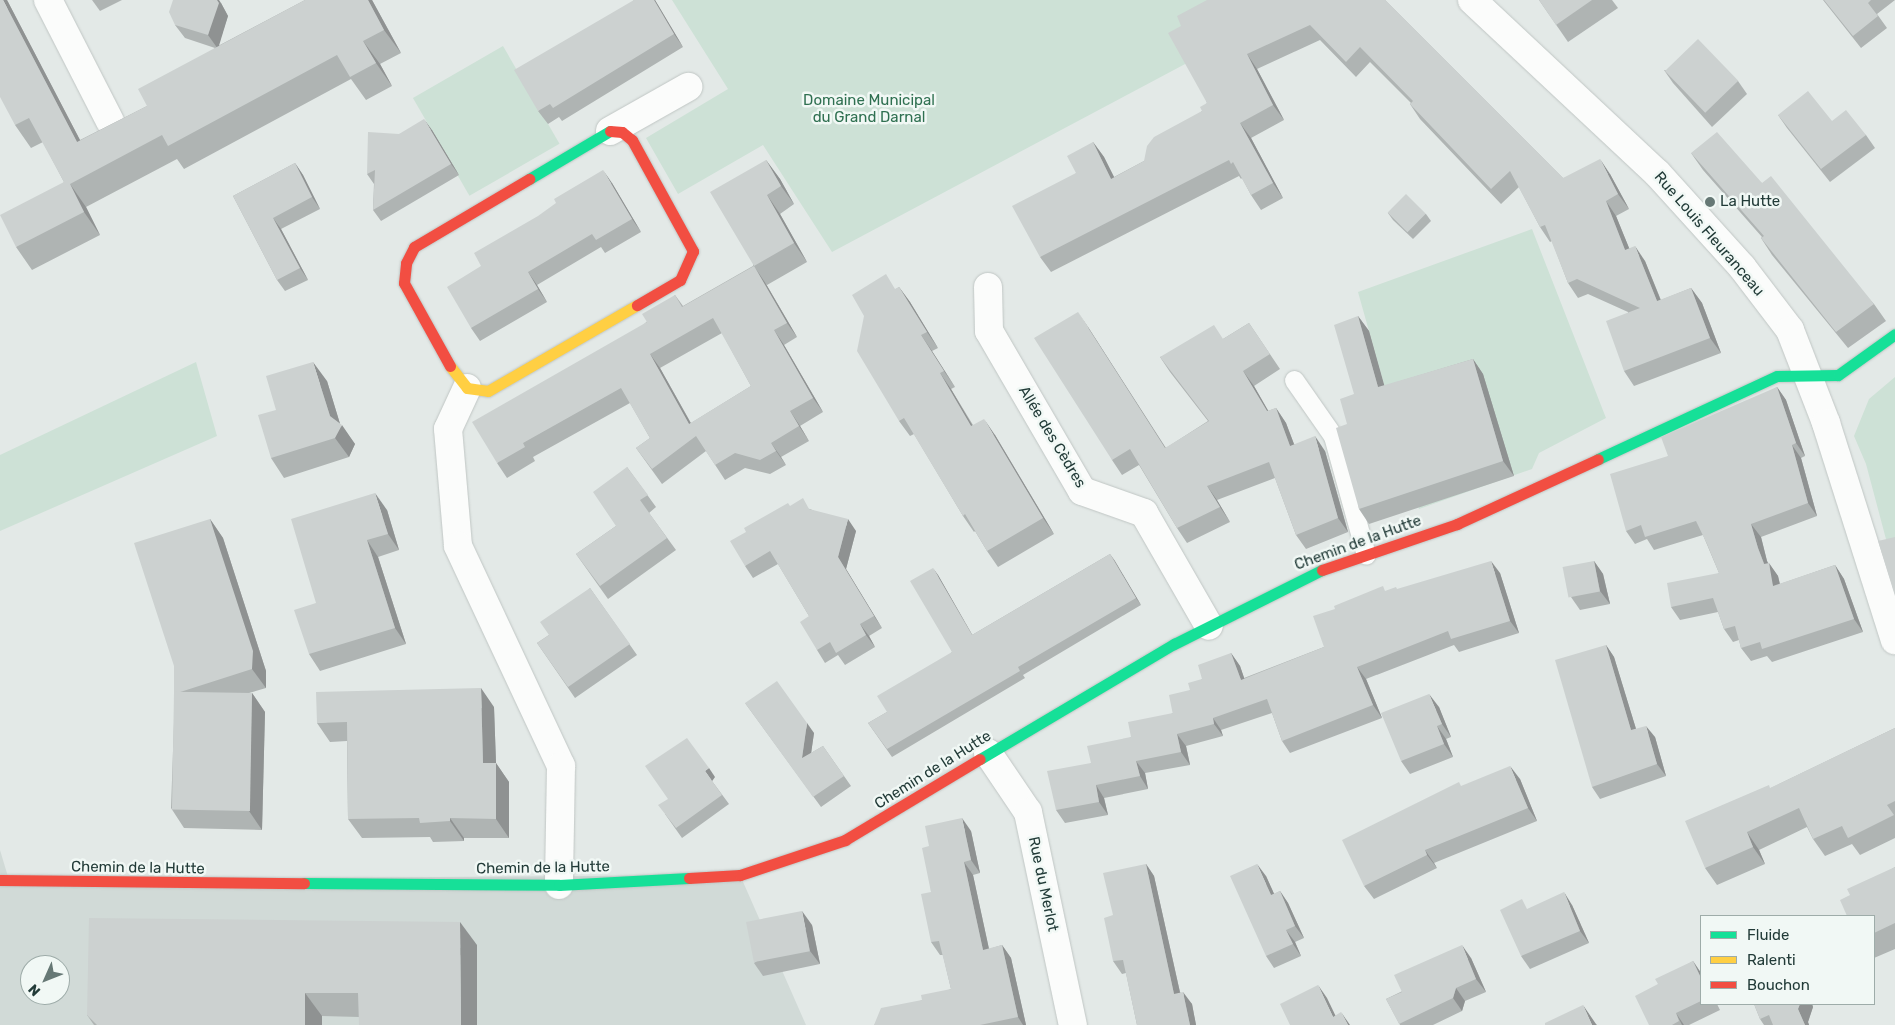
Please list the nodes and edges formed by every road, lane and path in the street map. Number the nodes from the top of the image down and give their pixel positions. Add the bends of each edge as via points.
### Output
1 (48, 0) edge
2 (1472, 0) edge
3 (688, 86) dead end
4 (110, 121) dead end
5 (610, 131) junction
6 (988, 287) dead end
7 (1895, 334) edge
8 (1808, 375) junction
9 (1294, 380) dead end
10 (466, 388) junction
11 (1366, 555) junction
12 (1209, 626) junction
13 (1895, 640) edge
14 (988, 754) junction
15 (0, 880) edge
16 (559, 885) junction
17 (1073, 1025) edge

1 - 4 street
2 - 8 street, Rue Louis Fleuranceau via 1642,158 1742,267 1790,330
3 - 5 street
5 - 10 street via 414,246 406,264 404,283 456,376
5 - 10 street via 622,132 632,140 692,251 690,266 680,280 488,391
6 - 12 street, Allée des Cèdres via 989,331 1082,491 1144,513
7 - 8 street, Chemin de la Hutte via 1838,375
8 - 11 street, Chemin de la Hutte via 1777,376 1457,524
8 - 13 street, Rue Louis Fleuranceau
9 - 11 lane via 1333,436
10 - 16 street via 448,429 458,546 561,766
11 - 12 street, Chemin de la Hutte via 1311,574
12 - 14 street, Chemin de la Hutte
14 - 16 street, Chemin de la Hutte via 845,840 740,875
14 - 17 street, Rue du Merlot via 1028,812
15 - 16 street, Chemin de la Hutte

